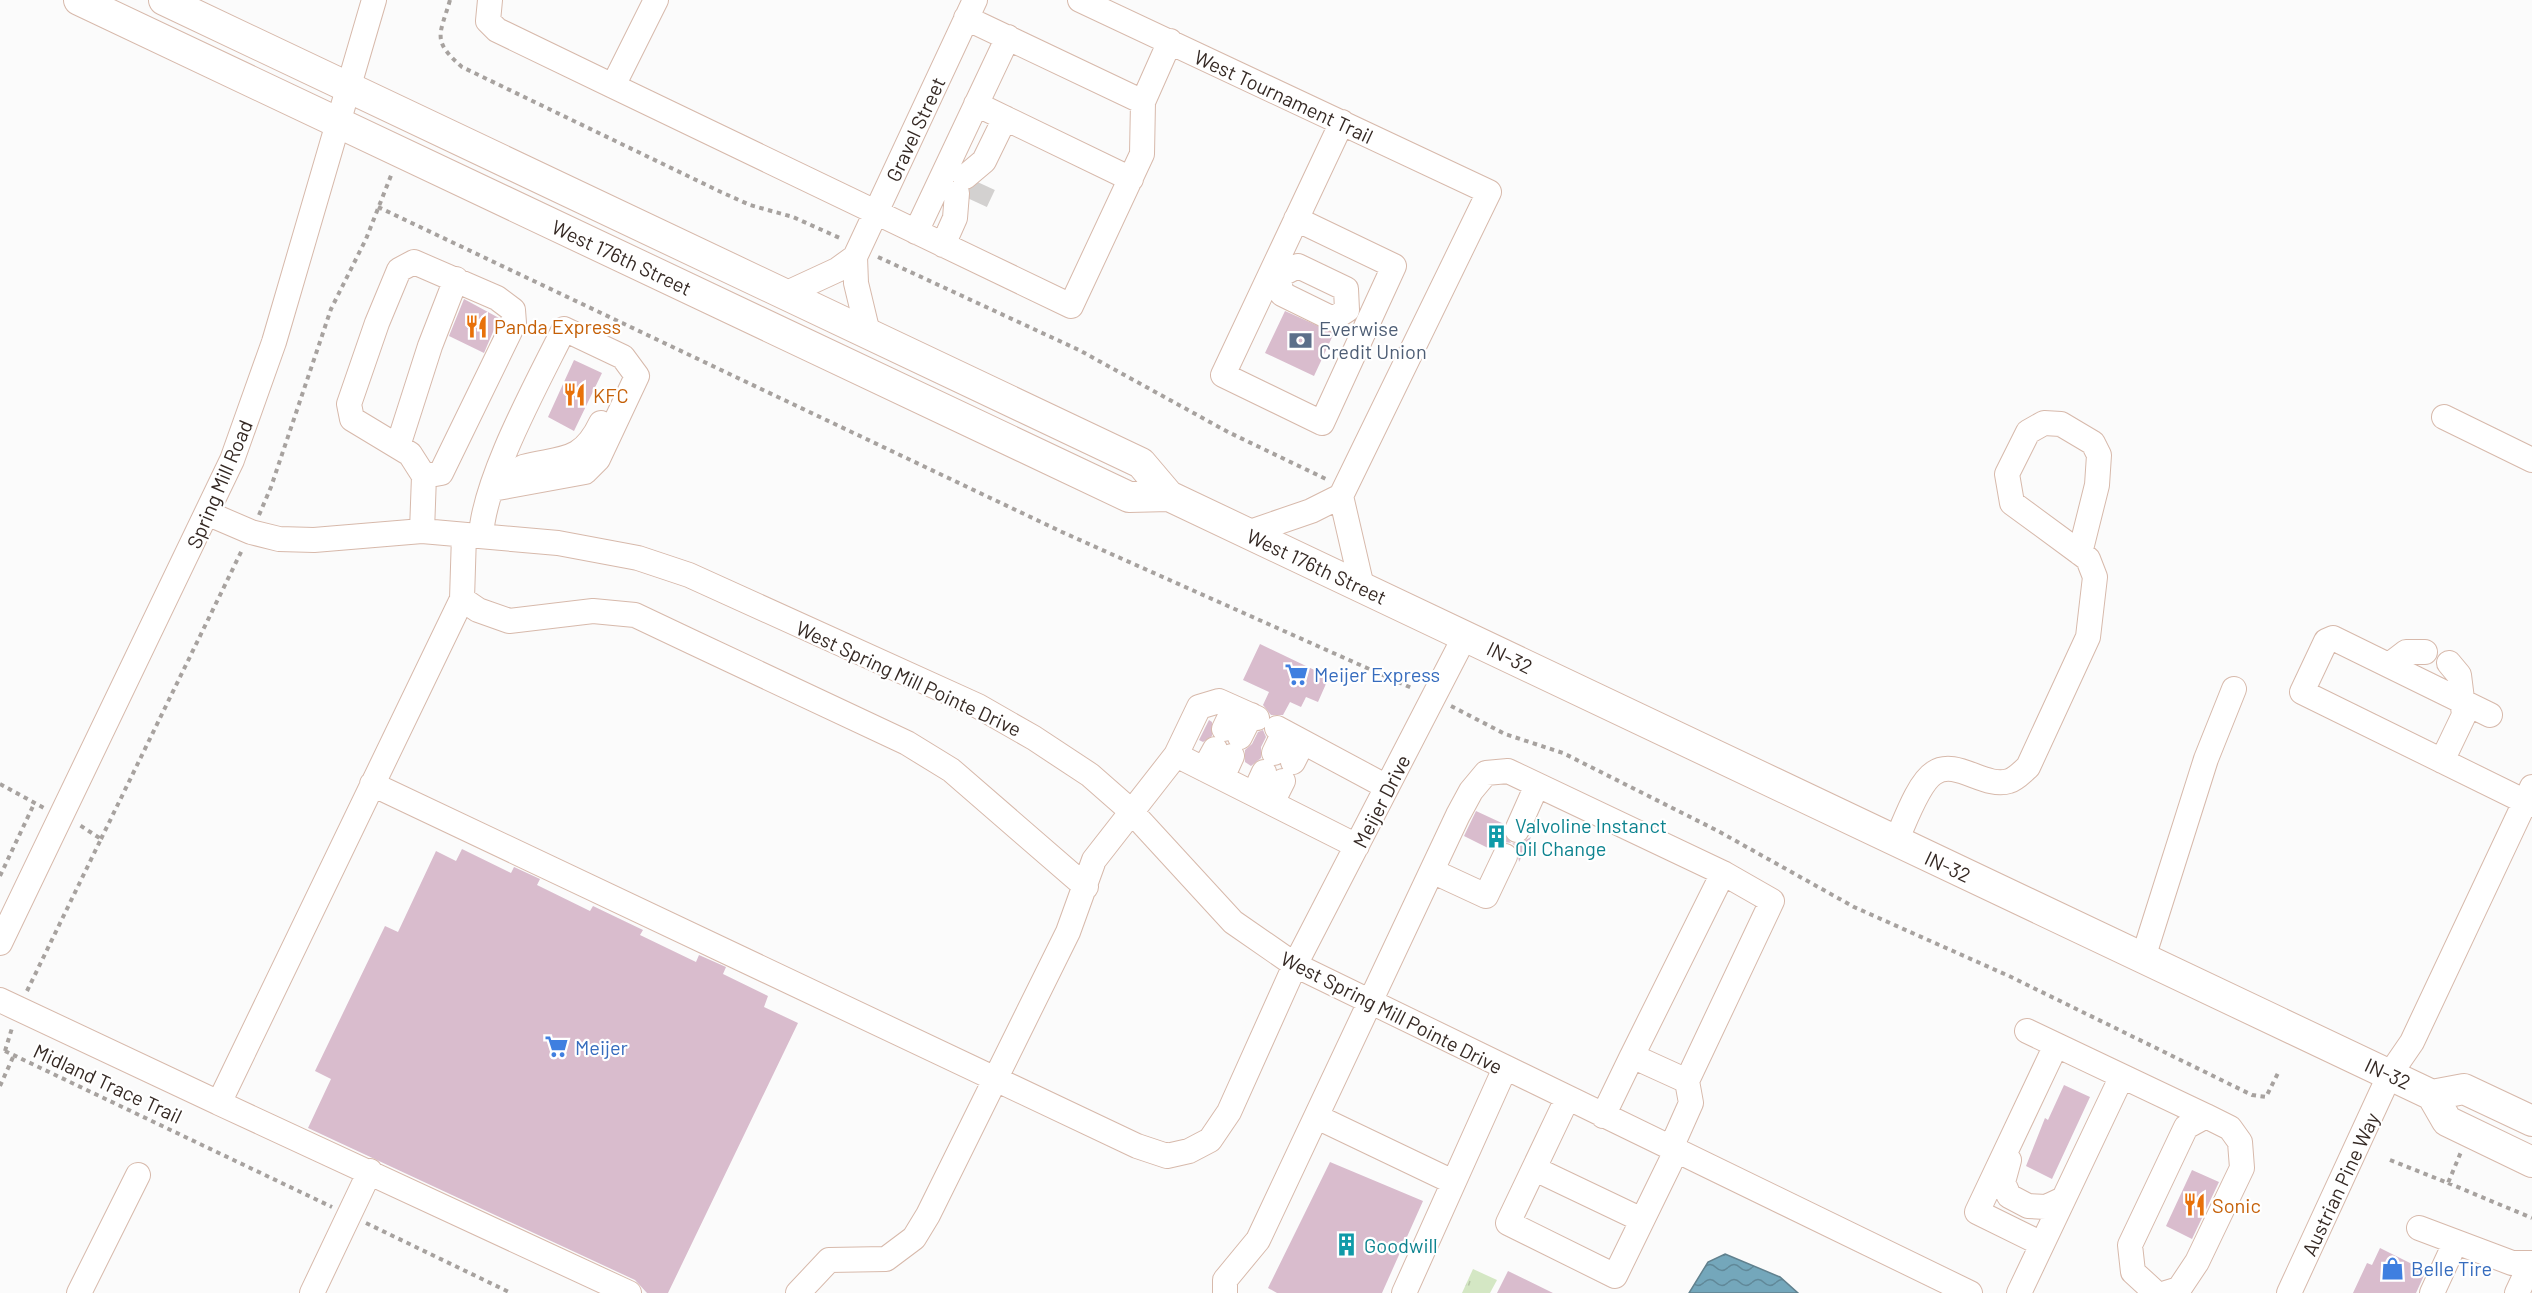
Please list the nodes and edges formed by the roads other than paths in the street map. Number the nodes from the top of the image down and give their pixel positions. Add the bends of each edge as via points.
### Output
1 (79, 0) edge
2 (164, 0) edge
3 (374, 0) edge
4 (490, 0) edge
5 (656, 0) edge
6 (1080, 0) edge
7 (970, 9) edge
8 (1008, 37) junction
9 (1170, 41) junction
10 (613, 86) junction
11 (348, 87) junction
12 (1143, 102) junction
13 (976, 104) junction
14 (1005, 118) junction
15 (338, 122) junction
16 (1342, 122) junction
17 (1131, 178) junction
18 (875, 213) junction
19 (1296, 219) junction
20 (916, 232) junction
21 (943, 245) junction
22 (857, 252) junction
23 (1275, 274) junction
24 (456, 279) junction
25 (785, 294) junction
26 (1370, 321) junction
27 (868, 333) junction
28 (2444, 417) dead end
29 (398, 446) junction
30 (2532, 459) edge
31 (424, 476) junction
32 (501, 488) junction
33 (1343, 492) junction
34 (1169, 496) junction
35 (209, 514) junction
36 (422, 531) junction
37 (1247, 533) junction
38 (473, 535) junction
39 (2080, 553) junction
40 (1362, 587) junction
41 (462, 599) junction
42 (1465, 636) junction
43 (2425, 652) dead end
44 (2449, 663) dead end
45 (2389, 665) junction
46 (2234, 689) dead end
47 (2463, 702) junction
48 (2490, 715) dead end
49 (1254, 746) junction
50 (1176, 755) junction
51 (2442, 761) junction
52 (372, 783) junction
53 (1537, 785) junction
54 (1387, 787) junction
55 (2530, 798) edge
56 (1263, 799) junction
57 (1131, 811) junction
58 (1517, 830) dead end
59 (1896, 841) junction
60 (1357, 846) junction
61 (1505, 856) dead end
62 (1432, 871) junction
63 (1723, 873) junction
64 (1086, 887) junction
65 (0, 943) edge
66 (2143, 958) junction
67 (1295, 965) junction
68 (1372, 1002) junction
69 (9, 1004) edge
70 (2027, 1031) dead end
71 (2056, 1045) junction
72 (1632, 1056) junction
73 (1505, 1068) junction
74 (2390, 1074) junction
75 (2121, 1078) junction
76 (995, 1079) junction
77 (1687, 1081) junction
78 (2433, 1095) junction
79 (1567, 1099) junction
80 (219, 1103) junction
81 (1604, 1116) junction
82 (2206, 1116) junction
83 (1317, 1117) junction
84 (2020, 1120) junction
85 (2532, 1121) edge
86 (1673, 1150) junction
87 (2532, 1162) edge
88 (1534, 1169) junction
89 (370, 1171) junction
90 (138, 1175) dead end
91 (1453, 1182) junction
92 (2063, 1199) junction
93 (1642, 1220) junction
94 (2419, 1228) dead end
95 (2042, 1244) junction
96 (2455, 1244) junction
97 (2532, 1263) edge
98 (80, 1293) edge
99 (312, 1293) edge
100 (629, 1293) edge
101 (798, 1293) edge
102 (1225, 1293) edge
103 (1404, 1293) edge
104 (1970, 1293) edge
105 (2019, 1293) edge
106 (2156, 1293) edge
107 (2166, 1293) edge
108 (2289, 1293) edge
109 (2432, 1293) edge
110 (2517, 1293) edge

1 - 15 main road, West 176th Street
2 - 11 main road, West 176th Street
3 - 11 street, Spring Mill Road
4 - 10 street via 488,21 497,30
5 - 10 street
6 - 9 street, West Tournament Trail
7 - 8 street
7 - 18 street, Gravel Street
8 - 12 street
8 - 13 street
9 - 12 street
9 - 16 street, West Tournament Trail
10 - 18 street
11 - 15 street, Spring Mill Road
11 - 25 main road, West 176th Street
12 - 17 street via 1142,154
13 - 14 street
13 - 20 street
14 - 17 street
14 - 21 street
15 - 34 main road, West 176th Street via 1129,497
15 - 35 street, Spring Mill Road via 252,409
16 - 19 street
16 - 33 street, West Tournament Trail via 1489,192
17 - 21 street via 1071,306
18 - 20 street
18 - 22 street, Gravel Street
19 - 23 street
19 - 26 street via 1394,266
20 - 21 street
22 - 25 street via 837,270
22 - 27 street, Gravel Street via 856,284
23 - 26 street
23 - 26 street via 1223,375 1322,423
24 - 29 street
24 - 29 street via 414,262 399,270 373,333 349,404 352,419
24 - 31 street via 513,310 514,323 441,473
25 - 27 main road, West 176th Street
27 - 34 main road, West 176th Street via 1141,463
28 - 30 street
29 - 31 street via 410,454
31 - 36 street
32 - 32 street via 585,472 598,459 637,376 623,357 564,329 518,424
32 - 38 street
33 - 37 street via 1311,511
33 - 40 street
34 - 37 main road, West 176th Street
35 - 36 street, West Spring Mill Pointe Drive via 250,532 279,539
35 - 65 street, Spring Mill Road
36 - 38 street, West Spring Mill Pointe Drive
37 - 40 main road, West 176th Street
38 - 41 street
38 - 57 street, West Spring Mill Pointe Drive via 558,543 638,558 689,575 978,706 1090,775
39 - 39 street via 2012,503 2007,474 2028,432 2044,423 2061,424 2093,443 2099,455 2097,485
39 - 59 street via 2088,559 2095,577 2088,637 2028,767 2012,780 1998,784 1952,769 1935,772 1924,783
40 - 42 main road, West 176th Street
41 - 52 street
41 - 64 street via 478,610 509,621 593,611 635,615 907,743 951,770
42 - 54 street, Meijer Drive
42 - 59 main road, IN-32
43 - 45 street via 2406,652
44 - 47 street via 2459,675
45 - 47 street
45 - 51 street via 2333,638 2326,641 2302,692
46 - 66 street via 2206,759
47 - 48 street
47 - 51 street via 2464,715
49 - 50 street
49 - 50 street via 1219,701 1199,707
49 - 54 street
49 - 56 street
49 - 56 street
50 - 57 street
51 - 55 street
52 - 76 street, Meijer Drive
52 - 80 street
53 - 58 street
53 - 62 street via 1508,771 1486,773 1471,791
53 - 63 street
54 - 60 street, Meijer Drive
55 - 74 street, Austrian Pine Way via 2412,1042
56 - 60 street
57 - 64 street via 1094,860
57 - 67 street, West Spring Mill Pointe Drive via 1233,922
59 - 66 main road, IN-32
60 - 67 street, Meijer Drive
61 - 62 street via 1486,896
62 - 68 street
63 - 72 street
63 - 77 street via 1772,901
64 - 76 street via 1068,932
66 - 74 main road, IN-32
67 - 68 street, West Spring Mill Pointe Drive
67 - 76 street, Meijer Drive via 1229,1112 1210,1140 1190,1151 1167,1156 1137,1146
68 - 73 street, West Spring Mill Pointe Drive
68 - 83 street
69 - 80 street
70 - 71 street
71 - 75 street
71 - 84 street
72 - 77 street
72 - 81 street
73 - 79 street, West Spring Mill Pointe Drive
73 - 91 street
74 - 78 main road, IN-32
74 - 108 street, Austrian Pine Way
75 - 82 street
75 - 92 street
76 - 101 street via 914,1238 886,1259 829,1260
77 - 86 street via 1691,1103
78 - 85 main road, IN-32 via 2464,1089
78 - 87 main road, IN-32 via 2447,1121
79 - 81 street, West Spring Mill Pointe Drive
79 - 88 street
80 - 89 street
81 - 86 street, West Spring Mill Pointe Drive
82 - 106 street via 2186,1126 2130,1245 2133,1272
82 - 107 street via 2230,1128 2240,1142 2242,1168 2197,1262 2179,1289
83 - 91 street
83 - 102 street via 1258,1240 1226,1280
84 - 92 street via 2003,1182 2008,1196 2028,1206 2046,1207
84 - 95 street via 1977,1212
86 - 93 street
86 - 104 street, West Spring Mill Pointe Drive
88 - 93 street
88 - 93 street via 1508,1223 1615,1276
89 - 99 street
89 - 100 street
90 - 98 street
91 - 103 street
92 - 95 street
94 - 96 street
95 - 105 street
96 - 97 street via 2512,1263
96 - 109 street
97 - 110 street

